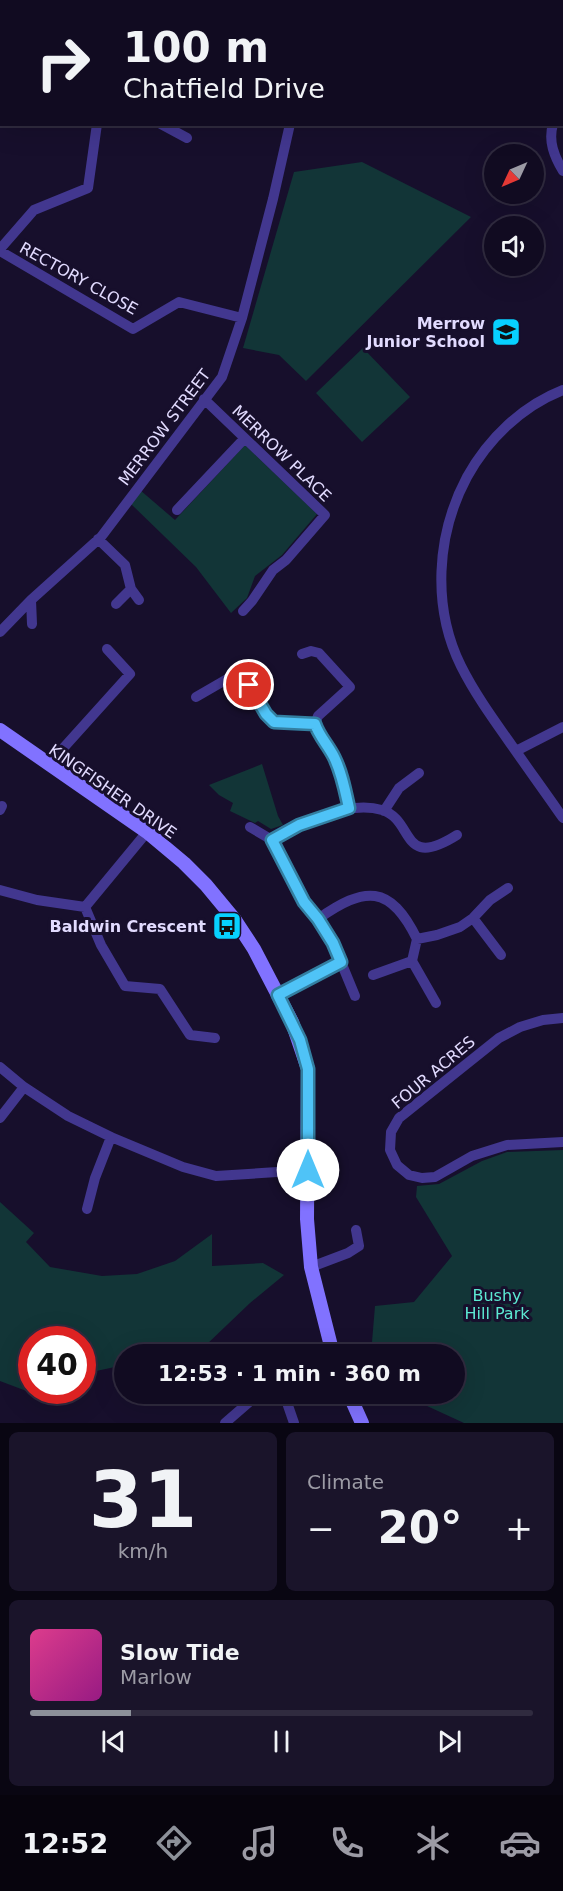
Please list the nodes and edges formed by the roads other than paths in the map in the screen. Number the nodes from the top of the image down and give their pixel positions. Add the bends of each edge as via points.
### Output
1 (97, 126) edge
2 (164, 126) edge
3 (290, 126) edge
4 (552, 126) edge
5 (187, 138) dead end
6 (563, 171) edge
7 (0, 250) edge
8 (242, 318) junction
9 (563, 390) edge
10 (204, 399) junction
11 (243, 439) junction
12 (177, 510) dead end
13 (98, 539) junction
14 (131, 590) junction
15 (31, 600) junction
16 (139, 600) dead end
17 (116, 604) dead end
18 (243, 611) dead end
19 (32, 624) dead end
20 (0, 632) edge
21 (107, 649) dead end
22 (302, 654) dead end
23 (196, 697) dead end
24 (315, 724) junction
25 (563, 727) edge
26 (0, 730) edge
27 (516, 751) junction
28 (48, 765) junction
29 (419, 773) dead end
30 (349, 808) junction
31 (384, 811) junction
32 (563, 818) edge
33 (250, 827) dead end
34 (147, 832) junction
35 (457, 835) dead end
36 (272, 840) junction
37 (508, 888) dead end
38 (0, 890) edge
39 (84, 907) junction
40 (472, 918) junction
41 (318, 919) junction
42 (417, 939) junction
43 (501, 955) dead end
44 (412, 961) junction
45 (341, 962) junction
46 (373, 975) dead end
47 (278, 995) junction
48 (355, 996) dead end
49 (436, 1003) dead end
50 (563, 1018) edge
51 (215, 1038) dead end
52 (0, 1067) edge
53 (24, 1087) junction
54 (0, 1118) edge
55 (111, 1137) junction
56 (563, 1142) edge
57 (308, 1170) junction
58 (87, 1209) dead end
59 (356, 1230) dead end
60 (311, 1267) junction
61 (330, 1344) edge
62 (247, 1404) edge
63 (287, 1404) edge
64 (353, 1404) edge
65 (225, 1423) edge
66 (294, 1423) edge
67 (362, 1423) edge

1 - 7 street, RECTORY CLOSE via 88,188 34,210
2 - 5 street
3 - 8 street, MERROW STREET
4 - 6 street via 554,154
7 - 8 street, RECTORY CLOSE via 133,328 179,302
8 - 10 street, MERROW STREET via 222,377
9 - 27 street via 544,398 502,429 480,456 448,517 442,558 444,613 451,641 481,701
10 - 11 street, MERROW PLACE
10 - 13 street, MERROW STREET
11 - 12 street
11 - 18 street, MERROW PLACE via 325,515 273,570
13 - 14 street via 125,565
13 - 15 street, MERROW STREET
14 - 16 street
14 - 17 street
15 - 19 street
15 - 20 street, MERROW STREET
21 - 28 street via 130,674
22 - 24 street via 319,653 350,687 318,716
23 - 24 street via 241,671 274,722
24 - 30 street via 340,770
25 - 27 street
26 - 28 street, KINGFISHER DRIVE
27 - 32 street
28 - 34 street, KINGFISHER DRIVE
29 - 31 street via 399,788
30 - 31 street
30 - 36 street via 299,825
31 - 35 street via 420,847 439,847
33 - 36 street
34 - 39 street
34 - 47 street, KINGFISHER DRIVE via 184,863 235,920
36 - 41 street via 304,902
37 - 40 street
38 - 39 street
39 - 51 street via 125,986 160,989 190,1035
40 - 42 street via 460,927
40 - 43 street
41 - 42 street via 351,899 380,898 400,910
41 - 45 street
42 - 44 street
44 - 46 street
44 - 49 street
45 - 47 street
45 - 48 street
47 - 57 street, KINGFISHER DRIVE via 300,1040 308,1069
50 - 56 street, FOUR ACRES via 520,1027 499,1038 399,1118 391,1132 390,1150 397,1165 409,1175 422,1178 435,1177 472,1156 507,1144
52 - 53 street
53 - 54 street
53 - 55 street via 68,1116
55 - 57 street via 183,1167 216,1176
55 - 58 street
57 - 60 street, KINGFISHER DRIVE
59 - 60 street via 359,1246
60 - 61 street, KINGFISHER DRIVE
62 - 65 street
63 - 66 street
64 - 67 street

